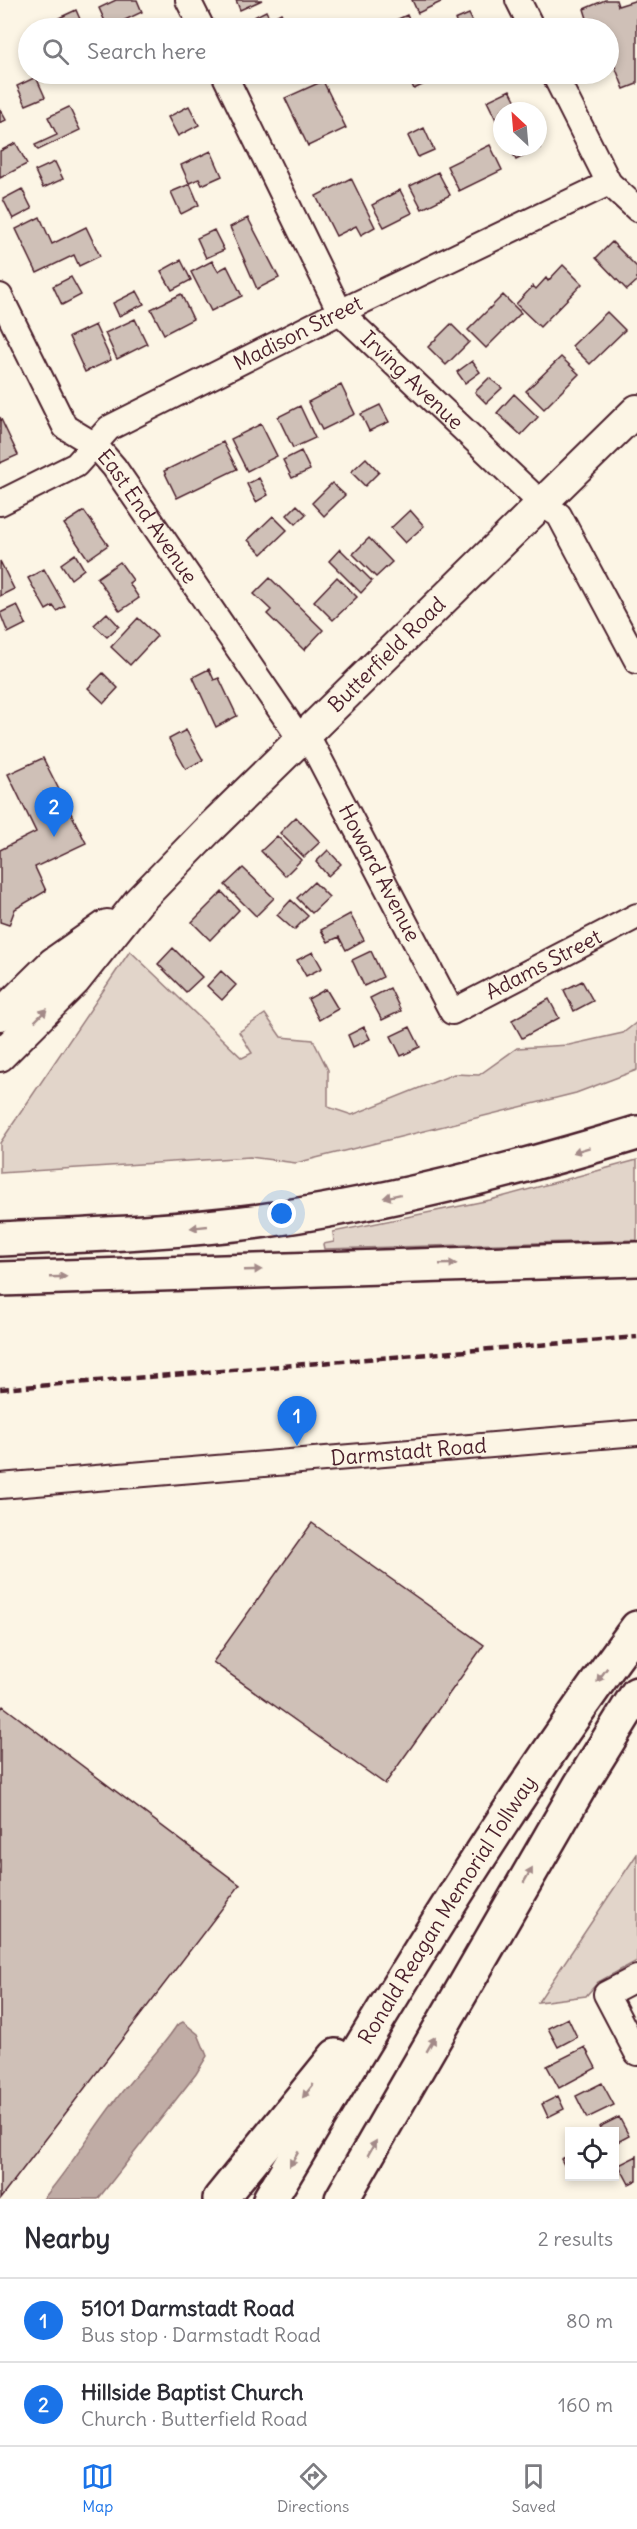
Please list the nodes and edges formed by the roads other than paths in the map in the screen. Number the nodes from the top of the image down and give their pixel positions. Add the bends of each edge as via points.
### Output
1 (188, 0) edge
2 (518, 0) edge
3 (197, 18) edge
4 (527, 18) edge
5 (229, 84) edge
6 (559, 84) edge
7 (609, 183) junction
8 (637, 209) edge
9 (0, 296) edge
10 (340, 312) junction
11 (637, 410) edge
12 (95, 445) junction
13 (0, 503) edge
14 (543, 505) junction
15 (637, 661) edge
16 (303, 736) junction
17 (138, 902) junction
18 (637, 916) edge
19 (452, 1011) joint
20 (0, 1015) edge
21 (0, 1056) edge
22 (637, 1133) edge
23 (0, 1239) edge
24 (637, 1258) edge
25 (0, 1279) edge
26 (637, 1433) edge
27 (0, 1486) edge
28 (637, 1628) edge
29 (637, 1694) edge
30 (637, 1720) edge
31 (580, 1786) junction
32 (637, 1978) edge
33 (377, 2019) junction
34 (637, 2053) edge
35 (220, 2199) edge
36 (270, 2199) edge
37 (342, 2199) edge

1 - 3 street
2 - 4 street
5 - 10 street, Irving Avenue
6 - 7 street
7 - 8 street
7 - 10 street, Madison Street
9 - 12 street, East End Avenue via 65,427
10 - 12 street, Madison Street via 109,428
10 - 14 street, Irving Avenue
11 - 14 main road, Butterfield Road
12 - 13 street, Madison Street via 69,469
12 - 16 street, East End Avenue
14 - 15 street, Irving Avenue via 559,514
14 - 16 main road, Butterfield Road
16 - 17 main road, Butterfield Road
16 - 19 street, Howard Avenue
17 - 20 main road, Butterfield Road via 53,963
21 -> 17 main road, Butterfield Road via 75,981
18 - 19 street, Adams Street
22 -> 23 highway via 460,1182 267,1220 169,1230
25 -> 24 highway
26 - 27 street, Darmstadt Road
28 -> 33 highway, Ronald Reagan Memorial Tollway via 573,1715
29 - 31 highway
30 - 31 highway
37 -> 31 highway
32 - 34 street via 606,1994
33 -> 35 highway via 335,2056
33 -> 36 highway, Ronald Reagan Memorial Tollway

